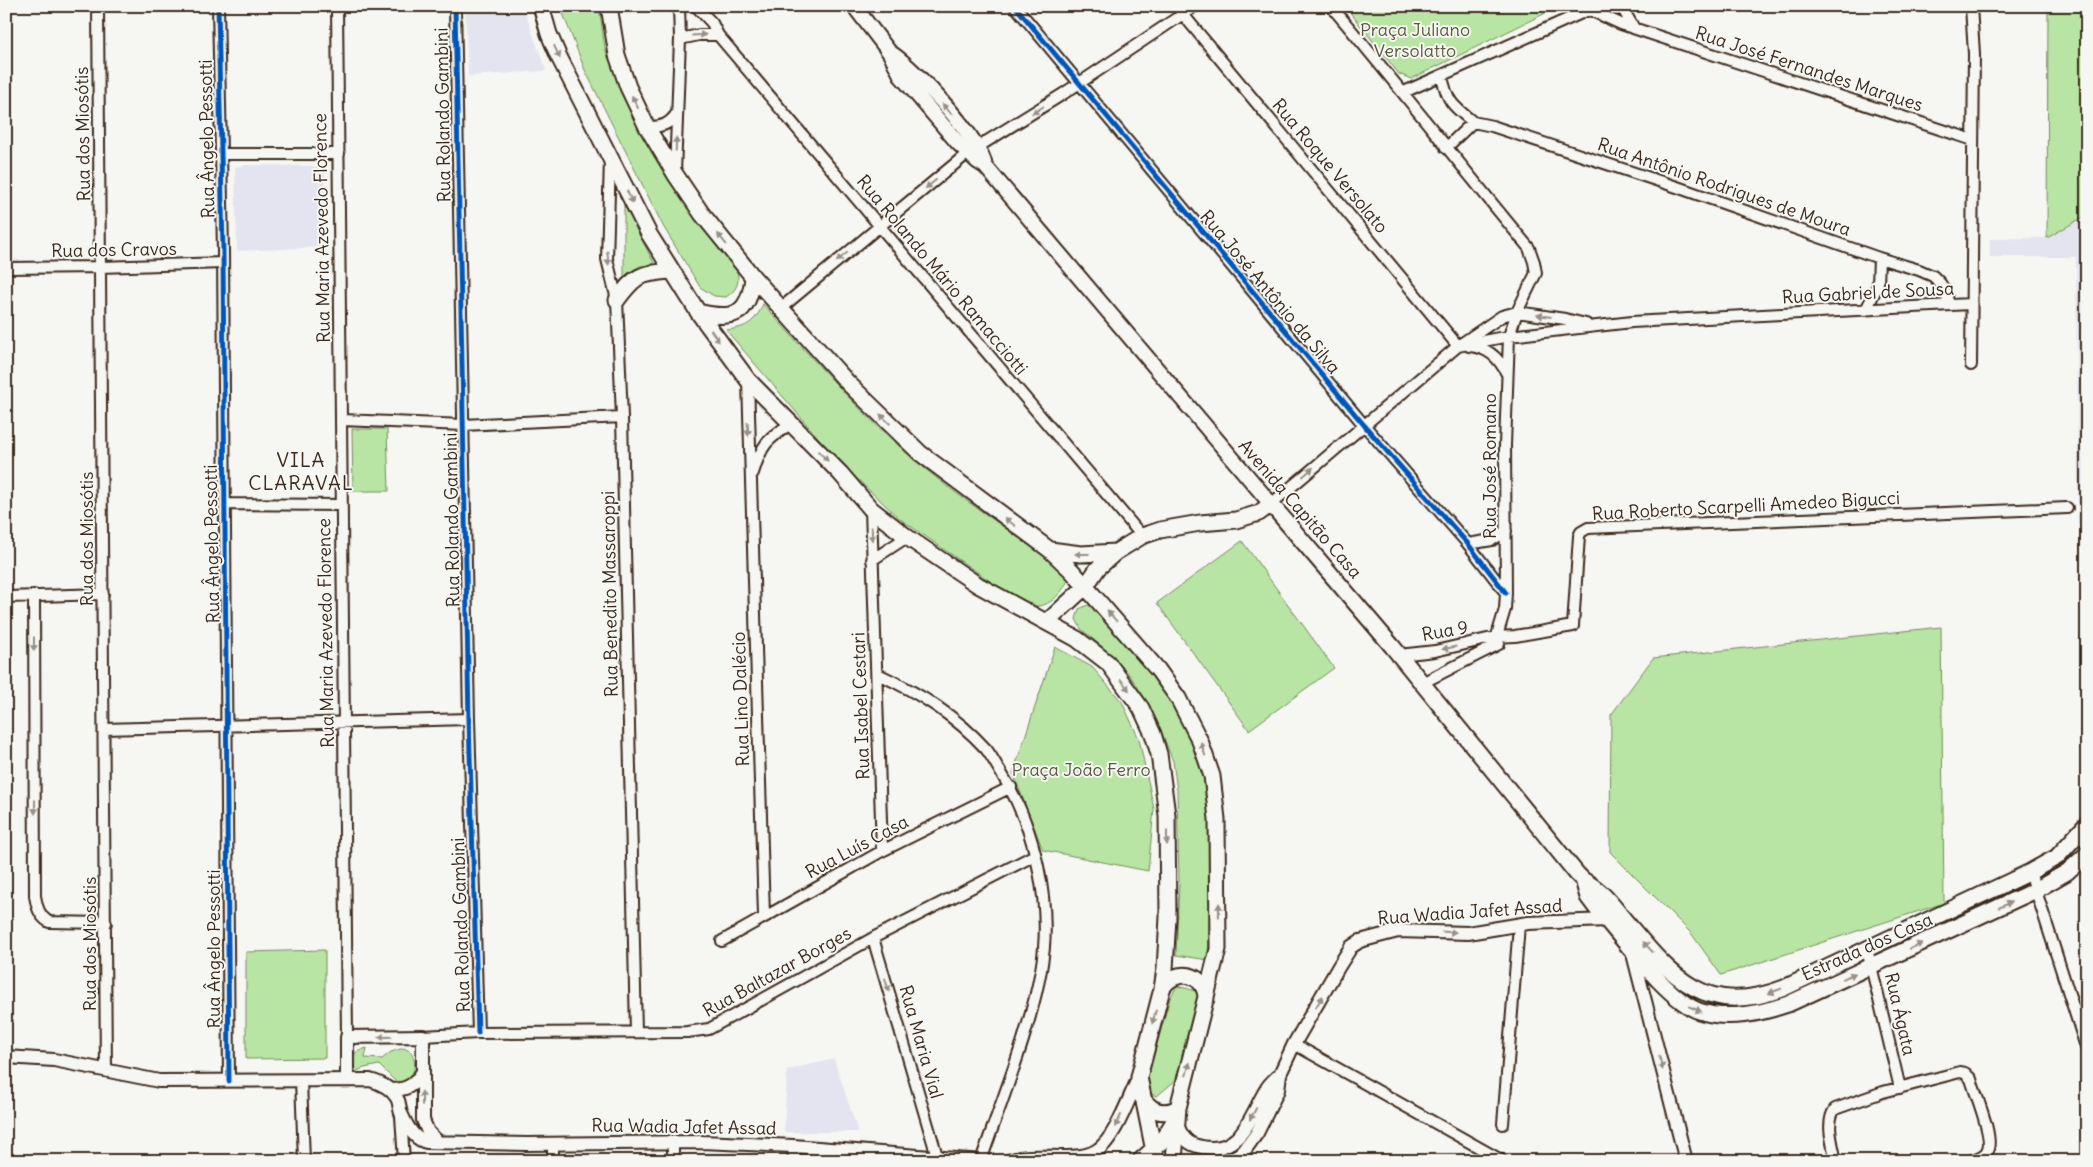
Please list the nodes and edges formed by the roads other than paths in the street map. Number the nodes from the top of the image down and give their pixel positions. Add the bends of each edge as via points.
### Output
1 (98, 6) edge
2 (218, 6) edge
3 (337, 6) edge
4 (455, 6) edge
5 (541, 6) edge
6 (610, 6) edge
7 (679, 6) edge
8 (696, 6) edge
9 (854, 6) edge
10 (1015, 6) edge
11 (1195, 6) edge
12 (1331, 6) edge
13 (1624, 6) edge
14 (1972, 6) edge
15 (1592, 8) edge
16 (1180, 10) edge
17 (1634, 28) junction
18 (718, 35) junction
19 (680, 39) junction
20 (1442, 76) junction
21 (1078, 82) junction
22 (1404, 92) junction
23 (677, 113) junction
24 (1473, 122) junction
25 (647, 127) junction
26 (1973, 140) junction
27 (1446, 148) junction
28 (973, 150) junction
29 (222, 154) junction
30 (338, 154) junction
31 (610, 157) junction
32 (675, 174) junction
33 (879, 226) junction
34 (1879, 258) junction
35 (223, 263) junction
36 (100, 267) junction
37 (6, 268) edge
38 (671, 271) junction
39 (753, 277) junction
40 (617, 300) junction
41 (1949, 304) junction
42 (1970, 304) junction
43 (781, 308) junction
44 (1866, 310) junction
45 (698, 312) junction
46 (1516, 312) junction
47 (1592, 326) junction
48 (1509, 336) junction
49 (1458, 346) junction
50 (1971, 365) dead end
51 (1507, 374) junction
52 (748, 380) junction
53 (622, 417) junction
54 (342, 420) junction
55 (790, 424) junction
56 (464, 425) junction
57 (1364, 425) junction
58 (750, 481) junction
59 (225, 504) junction
60 (1271, 504) junction
61 (342, 505) junction
62 (871, 508) junction
63 (2067, 508) dead end
64 (1506, 531) junction
65 (1142, 536) junction
66 (907, 537) junction
67 (1468, 544) junction
68 (1050, 550) junction
69 (1116, 552) junction
70 (872, 560) junction
71 (1085, 587) junction
72 (1506, 592) junction
73 (103, 594) junction
74 (6, 596) edge
75 (34, 596) junction
76 (1047, 622) junction
77 (1495, 642) junction
78 (1399, 655) junction
79 (878, 674) junction
80 (1422, 683) junction
81 (469, 719) junction
82 (344, 722) junction
83 (227, 725) junction
84 (104, 729) junction
85 (1010, 787) junction
86 (2084, 834) edge
87 (882, 851) junction
88 (1035, 854) junction
89 (2087, 854) edge
90 (2030, 872) junction
91 (2036, 890) junction
92 (1612, 915) junction
93 (764, 916) junction
94 (106, 923) junction
95 (1519, 925) junction
96 (873, 938) junction
97 (722, 941) dead end
98 (1631, 948) junction
99 (1867, 949) junction
100 (1872, 966) junction
101 (1658, 978) joint
102 (1682, 981) joint
103 (1162, 989) junction
104 (1206, 999) junction
105 (636, 1032) junction
106 (478, 1033) junction
107 (423, 1036) junction
108 (347, 1037) junction
109 (1294, 1044) junction
110 (2087, 1050) edge
111 (6, 1057) edge
112 (106, 1071) junction
113 (422, 1073) junction
114 (1280, 1074) junction
115 (1138, 1077) junction
116 (301, 1080) junction
117 (348, 1080) junction
118 (228, 1081) junction
119 (1900, 1088) junction
120 (390, 1090) junction
121 (1142, 1097) junction
122 (401, 1112) junction
123 (1177, 1115) junction
124 (1502, 1124) dead end
125 (438, 1142) junction
126 (673, 1142) junction
127 (553, 1143) junction
128 (793, 1146) junction
129 (937, 1156) junction
130 (1155, 1156) edge
131 (901, 1157) edge
132 (304, 1161) edge
133 (404, 1161) edge
134 (553, 1161) edge
135 (673, 1161) edge
136 (794, 1161) edge
137 (981, 1161) edge
138 (1008, 1161) edge
139 (1140, 1161) edge
140 (1174, 1161) edge
141 (1229, 1161) edge
142 (1503, 1161) edge
143 (1686, 1161) edge
144 (1836, 1161) edge
145 (1970, 1161) edge

1 - 36 street, Rua dos Miosótis
2 - 29 street, Rua Ângelo Pessotti
3 - 30 street, Rua Maria Azevedo Florence
4 - 56 street, Rua Rolando Gambini
5 -> 31 main road via 558,55
25 -> 6 main road via 617,55
7 - 19 street
8 - 18 street, Rua Rolando Mário Ramacciotti
9 - 28 main road, Avenida Capitão Casa via 890,53 910,68 967,132
10 - 21 street, Rua José Antônio da Silva
11 - 16 street
12 - 22 street, Rua José Romano
13 - 17 street
14 - 26 street, Rua Gabriel de Sousa
15 - 17 street, Rua José Fernandes Marques
15 - 20 street
16 - 21 street
16 - 49 street, Rua Roque Versolato
17 - 26 street, Rua José Fernandes Marques
19 -> 18 street
18 - 33 street, Rua Rolando Mário Ramacciotti
19 - 23 street
20 - 22 street
20 - 24 street, Rua Antônio Rodrigues de Moura via 1451,104
21 -> 28 street
21 - 57 street, Rua José Antônio da Silva
22 - 27 street, Rua José Romano
23 - 25 street via 662,127
32 -> 23 street
24 - 27 street
24 - 34 street, Rua Antônio Rodrigues de Moura via 1677,186
25 - 32 main road
26 - 42 street, Rua Gabriel de Sousa
27 - 46 street, Rua José Romano via 1532,254 1536,273
28 -> 33 street
28 - 60 main road, Avenida Capitão Casa
29 - 30 street
29 - 35 street, Rua Ângelo Pessotti
30 - 54 street, Rua Maria Azevedo Florence
31 -> 38 main road
31 -> 40 street, Rua Benedito Massaroppi via 607,259
39 -> 32 main road via 702,214
33 -> 43 street
33 - 65 street, Rua Rolando Mário Ramacciotti
34 - 41 street, Rua Antônio Rodrigues de Moura via 1933,276 1945,291
34 - 44 street via 1878,285
35 - 36 street, Rua dos Cravos
35 - 59 street, Rua Ângelo Pessotti
36 - 37 street, Rua dos Cravos
36 - 73 street, Rua dos Miosótis
38 - 40 main road via 638,276
38 - 45 main road
39 - 43 main road
39 - 45 main road via 749,299 738,312 726,316
40 - 53 street, Rua Benedito Massaroppi
41 - 42 street, Rua Gabriel de Sousa
41 - 44 street, Rua Gabriel de Sousa
42 - 50 street
68 -> 43 main road via 920,453 848,383
44 - 47 street, Rua Gabriel de Sousa
45 -> 52 main road
47 -> 46 street, Rua Gabriel de Sousa
46 - 48 street, Rua José Romano
46 - 49 street, Rua Gabriel de Sousa via 1502,316
47 - 48 street, Rua Gabriel de Sousa
48 - 49 street, Rua Gabriel de Sousa
48 - 51 street, Rua José Romano
49 - 51 street, Rua José Romano via 1488,350 1502,363
49 - 57 street, Rua Gabriel de Sousa
51 - 64 street, Rua José Romano
52 - 55 main road
52 -> 58 street, Rua Lino Dalécio
53 - 56 street
53 - 105 street, Rua Benedito Massaroppi
54 - 56 street
54 - 61 street, Rua Maria Azevedo Florence
55 - 58 street, Rua Lino Dalécio via 762,447
55 -> 62 main road
56 - 81 street, Rua Rolando Gambini
60 -> 57 street, Rua Gabriel de Sousa
57 - 67 street, Rua José Antônio da Silva
58 - 93 street, Rua Lino Dalécio
59 - 61 street
59 - 83 street, Rua Ângelo Pessotti
60 - 65 main road via 1258,513 1236,520 1200,523
60 - 78 main road, Avenida Capitão Casa
61 - 82 street, Rua Maria Azevedo Florence
62 - 66 main road
62 -> 70 street, Rua Isabel Cestari
63 - 77 street, Rua Roberto Scarpelli Amedeo Bigucci via 1588,528 1579,536 1573,626
64 - 67 street via 1492,540
64 - 72 street, Rua José Romano
65 - 69 main road
66 - 70 street
66 - 76 main road via 978,585
67 - 72 street, Rua José Antônio da Silva
69 -> 68 main road via 1065,554
68 - 71 main road
69 - 71 main road via 1098,568
70 - 79 street, Rua Isabel Cestari
71 - 76 main road
104 -> 71 main road via 1218,949 1217,819 1212,776 1200,741 1178,698
72 - 77 street, Rua José Romano via 1505,609
73 - 75 street
73 - 84 street, Rua dos Miosótis
74 - 75 street
75 -> 94 street via 35,886 38,909 42,918 49,922
76 -> 103 main road via 1077,638 1108,664 1132,694 1153,734 1159,754 1167,815 1167,944
77 -> 78 street, Rua 9
77 - 80 street, Rua 9
78 - 80 main road, Avenida Capitão Casa
79 - 85 street via 912,690 961,725 987,750
79 - 87 street, Rua Isabel Cestari
80 - 92 main road, Avenida Capitão Casa via 1583,880 1598,888
81 - 82 street
81 - 106 street, Rua Rolando Gambini
82 - 83 street
82 - 108 street, Rua Maria Azevedo Florence
83 - 84 street
83 - 118 street, Rua Ângelo Pessotti
84 - 94 street, Rua dos Miosótis
85 - 87 street, Rua Luís Casa
85 - 88 street
86 - 90 main road, Estrada dos Casa via 2057,857
87 - 93 street, Rua Luís Casa
88 - 96 street, Rua Baltazar Borges
88 - 137 street via 1043,899 1041,969 1026,1030
89 - 91 main road, Estrada dos Casa via 2067,872
90 - 91 street
90 - 99 main road, Estrada dos Casa
100 -> 91 main road, Estrada dos Casa
91 - 110 street
92 - 95 street, Rua Wadia Jafet Assad
92 - 98 main road, Avenida Capitão Casa
102 -> 92 main road, Avenida Capitão Casa
93 - 97 street, Rua Luís Casa
94 - 112 street, Rua dos Miosótis
109 -> 95 street, Rua Wadia Jafet Assad via 1351,947 1360,941 1398,931 1468,933
95 - 124 street
96 - 105 street, Rua Baltazar Borges via 709,1029
96 -> 129 street, Rua Maria Vial
98 - 101 main road, Avenida Capitão Casa
98 -> 143 street
99 - 100 street, Rua Ágata
99 -> 102 main road, Estrada dos Casa via 1768,994 1728,999 1712,997
101 -> 100 main road, Estrada dos Casa via 1690,1007 1733,1016 1780,1007
100 - 119 street, Rua Ágata
103 - 104 main road via 1169,979 1188,975 1201,982
103 -> 115 main road
123 -> 104 main road
105 - 106 street, Rua Baltazar Borges
106 - 107 street, Rua Baltazar Borges
107 -> 108 street
107 - 113 street
108 - 117 street, Rua Maria Azevedo Florence
109 - 114 street, Rua Wadia Jafet Assad
109 - 142 street
111 - 112 street via 54,1060
112 - 118 street via 159,1081
113 - 120 street via 413,1085
125 -> 113 street via 428,1132 423,1120
114 -> 123 street, Rua Wadia Jafet Assad via 1268,1086 1240,1135 1223,1148 1191,1144 1181,1134
114 - 141 street, Rua Wadia Jafet Assad via 1278,1090 1257,1134 1244,1151
115 - 121 main road
115 -> 138 street via 1115,1126 1097,1150 1084,1155 1021,1156
116 - 117 street
116 - 118 street
116 - 132 street
117 - 120 street via 370,1080
119 - 144 street via 1840,1106 1832,1113 1830,1124
119 - 145 street via 1955,1073 1965,1073 1971,1079 1989,1138 1988,1150
120 - 122 street via 398,1099
121 - 123 main road via 1148,1106
121 - 130 main road
122 - 125 street, Rua Wadia Jafet Assad via 419,1140
122 - 133 street
123 - 130 main road
123 - 140 main road
125 - 127 street, Rua Wadia Jafet Assad
126 - 127 street, Rua Wadia Jafet Assad
126 - 128 street, Rua Wadia Jafet Assad
126 - 135 street
127 - 134 street
128 - 131 street, Rua Wadia Jafet Assad
128 - 136 street
129 - 131 street, Rua Wadia Jafet Assad
129 - 137 street, Rua Wadia Jafet Assad
130 - 139 main road

